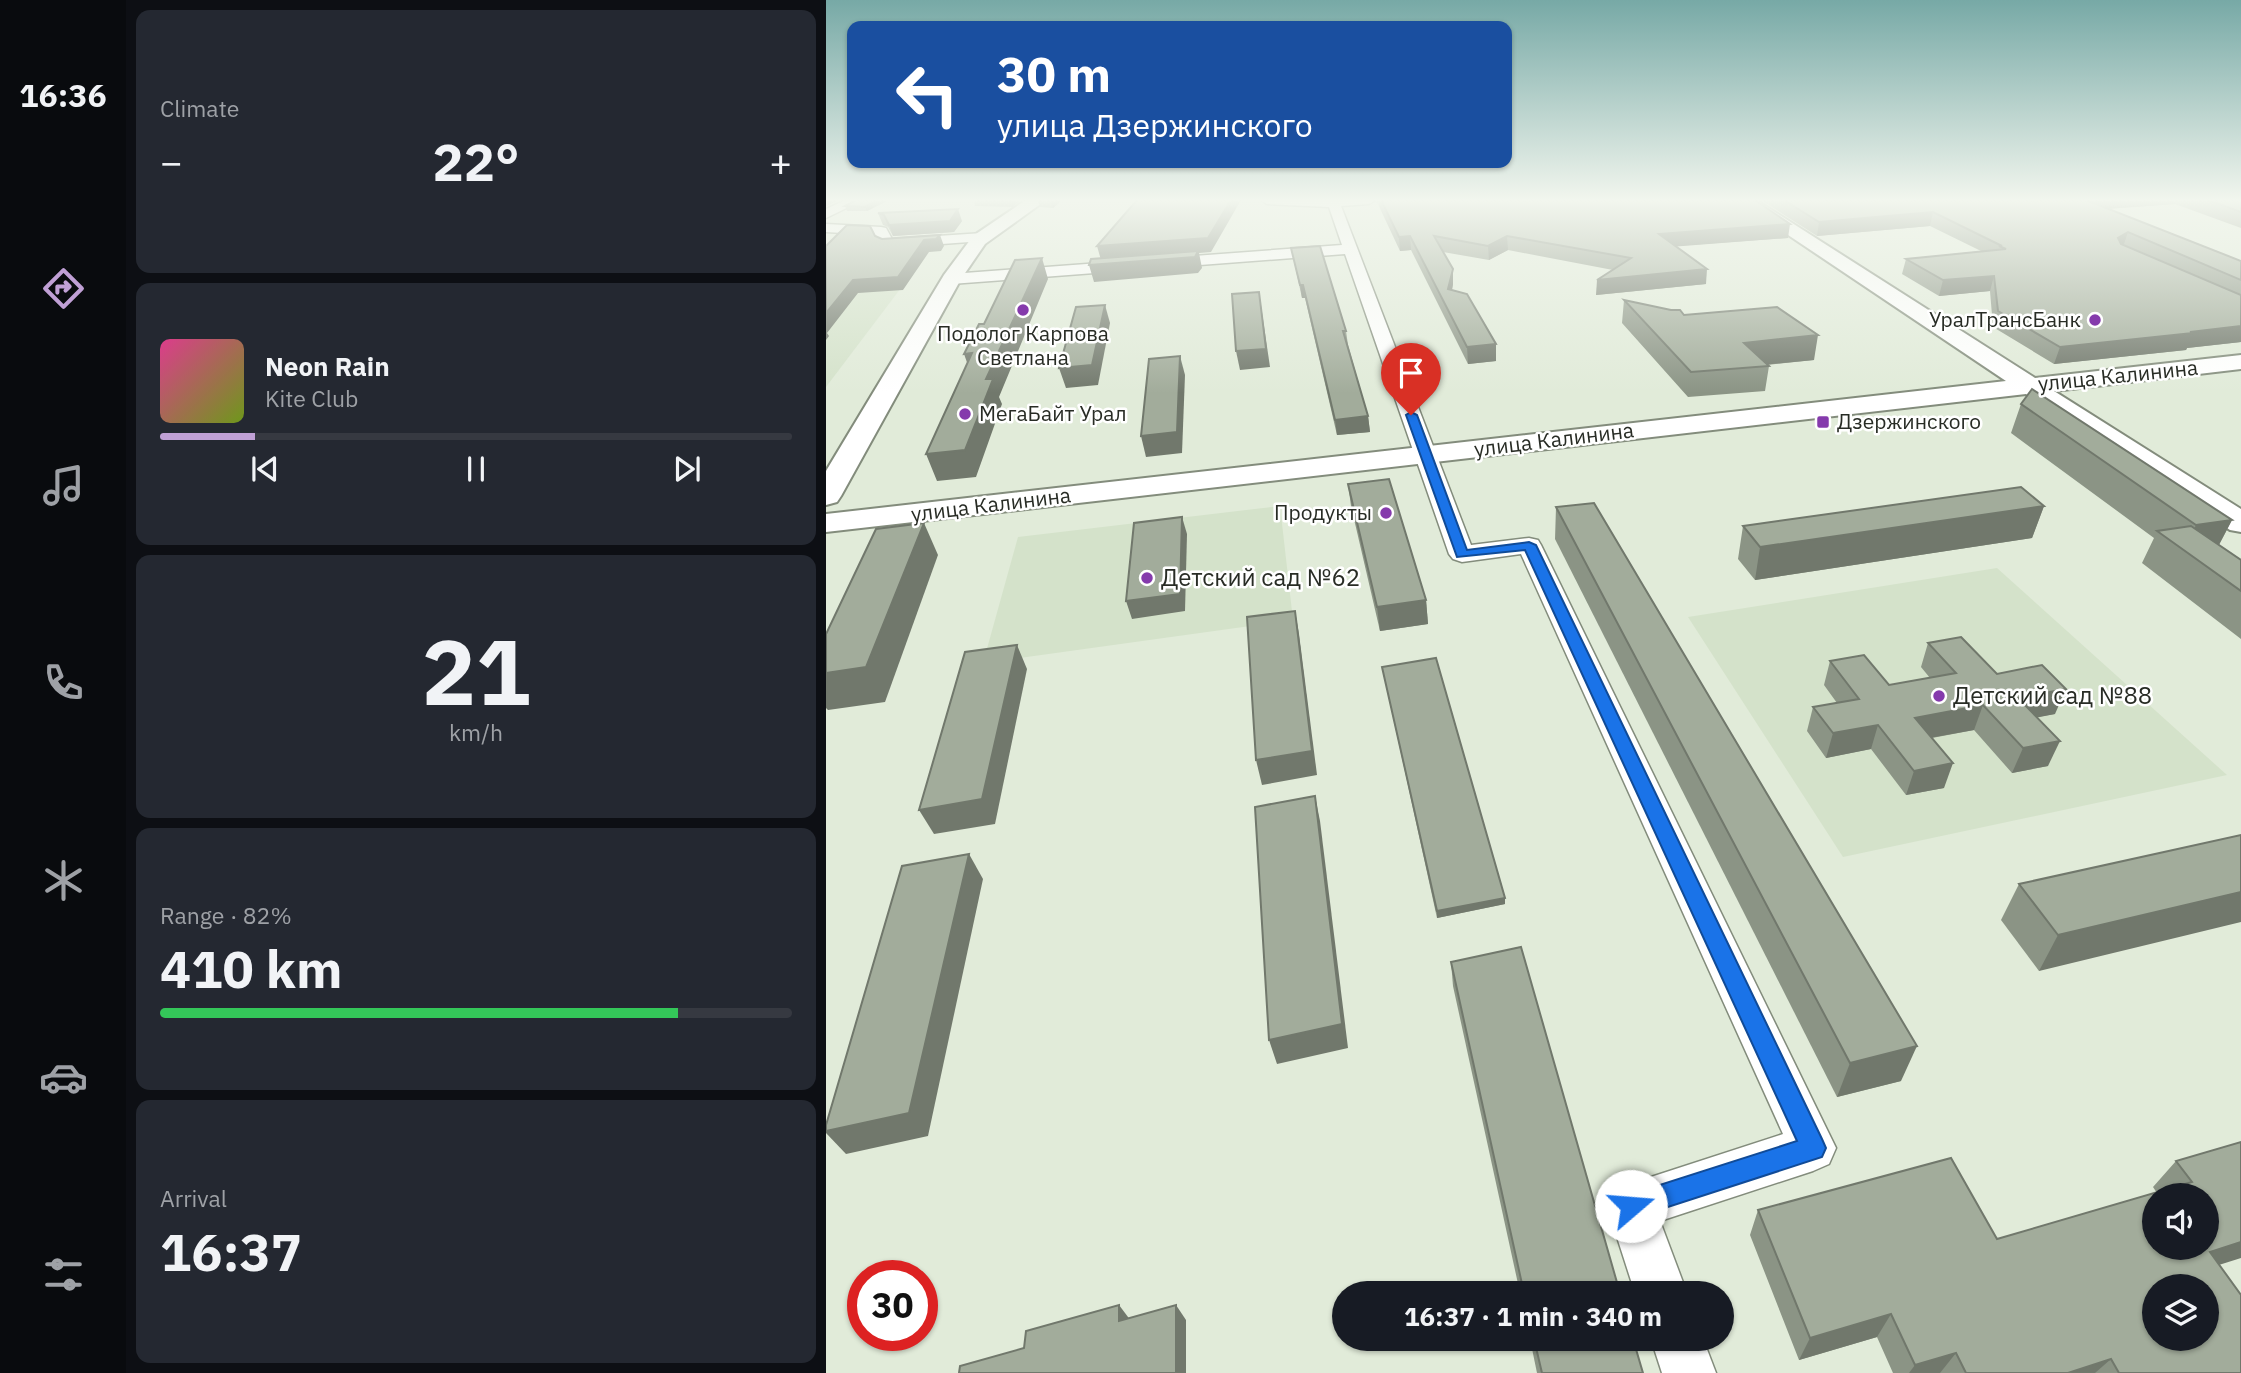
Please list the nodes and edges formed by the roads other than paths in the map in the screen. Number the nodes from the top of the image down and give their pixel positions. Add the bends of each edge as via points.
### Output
1 (962, 264) edge
2 (1144, 264) edge
3 (1357, 264) edge
4 (1842, 264) edge
5 (951, 279) junction
6 (2241, 362) edge
7 (2029, 386) junction
8 (1426, 455) junction
9 (826, 496) edge
10 (826, 523) edge
11 (2241, 523) edge
12 (1657, 1281) edge
13 (1681, 1351) edge
14 (1689, 1373) edge

1 - 5 main road
2 - 5 street
3 - 8 street
4 - 7 main road
5 - 9 main road
6 - 7 main road, улица Калинина
7 - 8 main road, улица Калинина
7 - 11 main road
8 - 10 main road, улица Калинина
8 - 12 street via 1462,554 1529,545 1813,1148 1631,1206
13 - 14 street

